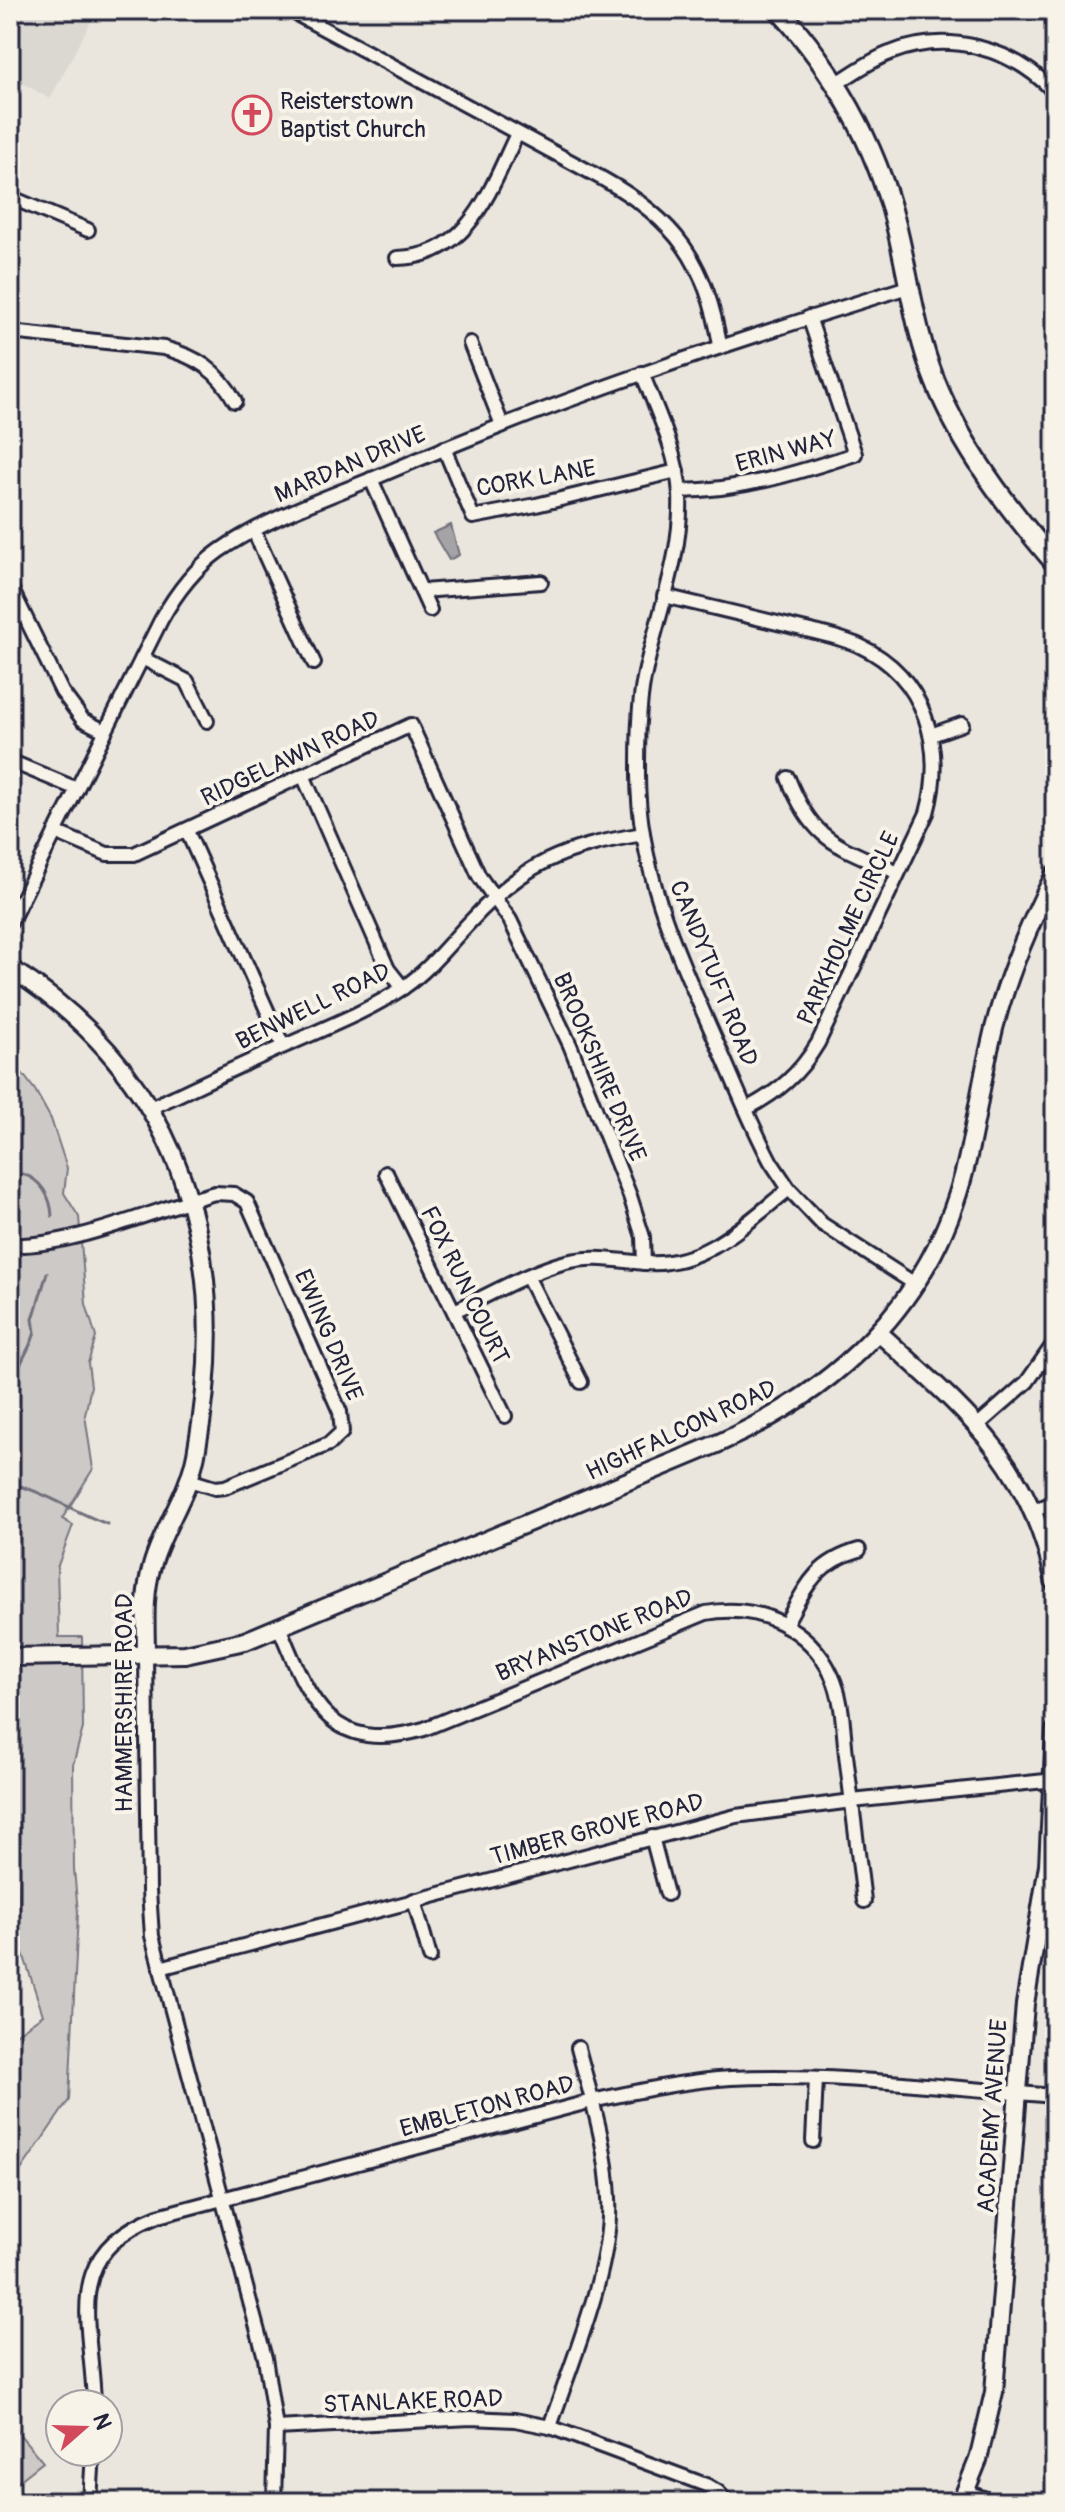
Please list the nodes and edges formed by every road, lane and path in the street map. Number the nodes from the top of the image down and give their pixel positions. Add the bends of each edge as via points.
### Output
1 (289, 10) edge
2 (779, 10) edge
3 (836, 84) junction
4 (1055, 93) edge
5 (517, 134) junction
6 (10, 197) edge
7 (88, 230) dead end
8 (397, 258) dead end
9 (908, 287) junction
10 (809, 317) junction
11 (10, 332) edge
12 (470, 343) dead end
13 (720, 345) junction
14 (642, 373) junction
15 (235, 401) dead end
16 (502, 425) junction
17 (444, 448) junction
18 (677, 471) junction
19 (371, 479) junction
20 (680, 491) junction
21 (254, 531) junction
22 (1055, 563) edge
23 (541, 582) dead end
24 (10, 586) edge
25 (422, 591) junction
26 (664, 596) junction
27 (430, 610) dead end
28 (142, 658) junction
29 (314, 663) dead end
30 (207, 721) dead end
31 (962, 724) dead end
32 (105, 731) junction
33 (931, 735) junction
34 (10, 761) edge
35 (303, 775) junction
36 (788, 778) dead end
37 (77, 789) junction
38 (187, 831) junction
39 (55, 832) junction
40 (643, 834) junction
41 (898, 873) junction
42 (1055, 874) edge
43 (494, 896) junction
44 (10, 923) edge
45 (10, 968) edge
46 (403, 988) junction
47 (283, 1046) junction
48 (150, 1108) junction
49 (746, 1109) junction
50 (386, 1173) dead end
51 (789, 1189) junction
52 (190, 1200) junction
53 (10, 1245) edge
54 (644, 1263) junction
55 (528, 1278) junction
56 (915, 1284) junction
57 (454, 1311) junction
58 (878, 1332) junction
59 (1055, 1342) edge
60 (581, 1382) dead end
61 (505, 1416) dead end
62 (978, 1425) junction
63 (189, 1480) junction
64 (1055, 1502) edge
65 (1033, 1511) junction
66 (859, 1550) dead end
67 (1055, 1583) edge
68 (785, 1625) junction
69 (280, 1629) junction
70 (146, 1656) junction
71 (10, 1657) edge
72 (1055, 1731) edge
73 (1054, 1780) edge
74 (852, 1801) junction
75 (652, 1837) junction
76 (667, 1894) dead end
77 (414, 1900) junction
78 (864, 1901) dead end
79 (430, 1957) dead end
80 (160, 1968) junction
81 (578, 2048) dead end
82 (816, 2079) junction
83 (1018, 2094) junction
84 (1055, 2096) edge
85 (592, 2101) junction
86 (813, 2141) dead end
87 (223, 2200) junction
88 (93, 2388) edge
89 (550, 2427) junction
90 (276, 2428) junction
91 (92, 2468) edge
92 (963, 2497) edge
93 (90, 2502) edge
94 (274, 2502) edge
95 (727, 2502) edge
96 (995, 2502) edge

1 - 5 street
2 - 3 main road
3 - 4 street via 889,53 951,43 1016,61
3 - 9 main road via 886,191
5 - 8 street via 467,227 431,254
5 - 13 street via 630,194 672,230 708,290
6 - 7 street
9 - 10 street, MARDAN DRIVE
9 - 22 main road via 924,350 949,412 989,478
10 - 13 street, MARDAN DRIVE
10 - 20 street, ERIN WAY via 855,454 756,484
11 - 15 street via 164,348 212,370
12 - 16 street
13 - 14 street, MARDAN DRIVE
14 - 16 street, MARDAN DRIVE
14 - 18 street, CANDYTUFT ROAD
16 - 17 street, MARDAN DRIVE
17 - 18 street, CORK LANE via 473,517
17 - 19 street, MARDAN DRIVE
18 - 20 street, CANDYTUFT ROAD
19 - 21 street, MARDAN DRIVE
19 - 25 street
20 - 26 street, CANDYTUFT ROAD via 678,535
21 - 28 street, MARDAN DRIVE via 199,568 172,600
21 - 29 street
23 - 25 street
24 - 32 street via 62,692 83,720
25 - 27 street
26 - 33 street, PARKHOLME CIRCLE via 861,646 908,686
26 - 40 street, CANDYTUFT ROAD via 640,712
28 - 30 street via 187,681
28 - 32 street, MARDAN DRIVE
31 - 33 street
32 - 37 street, MARDAN DRIVE
33 - 41 street, PARKHOLME CIRCLE via 933,793
34 - 37 street
35 - 38 street, RIDGELAWN ROAD
35 - 43 street, RIDGELAWN ROAD via 411,725 479,876
35 - 46 street via 388,969
36 - 41 street via 817,830 831,842
37 - 39 street, MARDAN DRIVE
38 - 39 street, RIDGELAWN ROAD via 121,856
38 - 47 street
39 - 44 street, MARDAN DRIVE
40 - 43 street, BENWELL ROAD via 560,853
40 - 49 street, CANDYTUFT ROAD via 670,935
41 - 49 street, PARKHOLME CIRCLE via 806,1064 774,1094
42 - 56 street, HIGHFALCON ROAD via 1000,1007 958,1193
43 - 46 street, BENWELL ROAD
43 - 54 street, BROOKSHIRE DRIVE via 537,975 597,1108 643,1237
45 - 48 street, HAMMERSHIRE ROAD via 95,1035
46 - 47 street, BENWELL ROAD
47 - 48 street, BENWELL ROAD
48 - 52 street, HAMMERSHIRE ROAD
49 - 51 street, CANDYTUFT ROAD
50 - 57 street, FOX RUN COURT
51 - 54 street via 705,1252 679,1262
51 - 56 street, CANDYTUFT ROAD via 822,1224
52 - 53 street via 61,1239
52 - 63 street, HAMMERSHIRE ROAD via 204,1262 207,1336
52 - 63 street, EWING DRIVE via 225,1192 247,1202 343,1423 342,1432 329,1444 225,1487
54 - 55 street via 587,1258
55 - 57 street
55 - 60 street
56 - 58 street, HIGHFALCON ROAD
57 - 61 street, FOX RUN COURT
58 - 62 street
58 - 69 street, HIGHFALCON ROAD via 824,1384 753,1428
59 - 62 street via 1027,1382
62 - 65 street
63 - 70 street, HAMMERSHIRE ROAD via 152,1564
64 - 65 street
65 - 67 street
66 - 68 street via 819,1569
68 - 69 street, BRYANSTONE ROAD via 746,1611 706,1613 424,1729 392,1736 359,1733 330,1720 309,1695
68 - 74 street, BRYANSTONE ROAD via 814,1648 836,1686
69 - 70 street, HIGHFALCON ROAD via 214,1649
70 - 71 street, HIGHFALCON ROAD
70 - 80 street, HAMMERSHIRE ROAD via 149,1891
72 - 73 street, ACADEMY AVENUE
73 - 74 street, TIMBER GROVE ROAD
73 - 83 street, ACADEMY AVENUE
74 - 75 street, TIMBER GROVE ROAD via 736,1816
74 - 78 street, BRYANSTONE ROAD
75 - 76 street
75 - 77 street, TIMBER GROVE ROAD
77 - 79 street
77 - 80 street, TIMBER GROVE ROAD
80 - 87 street, HAMMERSHIRE ROAD
81 - 85 street
82 - 83 street, EMBLETON ROAD
82 - 85 street, EMBLETON ROAD via 694,2082
82 - 86 street
83 - 84 street, EMBLETON ROAD
83 - 92 street, ACADEMY AVENUE via 994,2392
85 - 87 street, EMBLETON ROAD
85 - 89 street via 607,2171 607,2240
87 - 88 street, EMBLETON ROAD via 136,2224 105,2251 93,2270 86,2307
87 - 90 street, HAMMERSHIRE ROAD via 265,2358
89 - 90 street, STANLAKE ROAD via 471,2418
89 - 95 street, STANLAKE ROAD via 706,2485
90 - 94 street, HAMMERSHIRE ROAD
91 - 93 street
92 - 96 street

